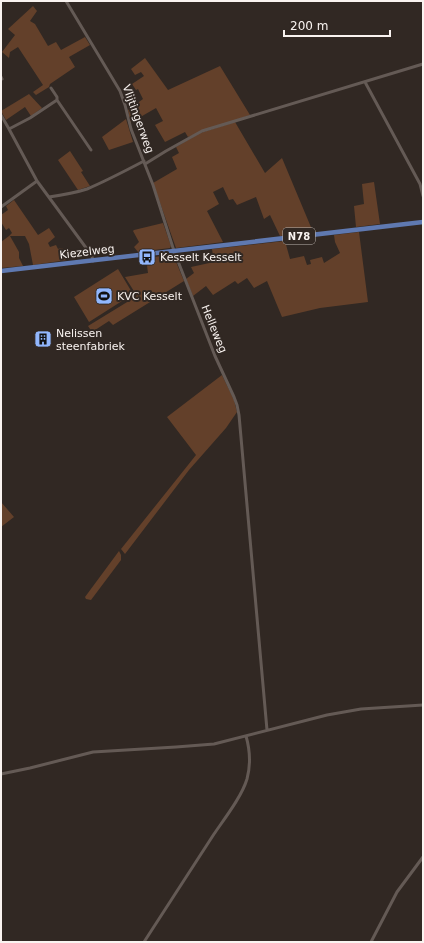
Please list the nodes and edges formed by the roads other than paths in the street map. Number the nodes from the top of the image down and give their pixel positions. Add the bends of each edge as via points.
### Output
1 (66, 1) edge
2 (423, 64) edge
3 (365, 82) junction
4 (51, 88) dead end
5 (57, 100) junction
6 (1, 115) edge
7 (9, 129) junction
8 (91, 150) dead end
9 (144, 162) junction
10 (38, 181) junction
11 (423, 196) edge
12 (49, 197) junction
13 (1, 207) edge
14 (423, 222) edge
15 (174, 251) junction
16 (93, 261) junction
17 (1, 271) edge
18 (423, 705) edge
19 (267, 730) junction
20 (246, 736) junction
21 (1, 774) edge
22 (423, 857) edge
23 (144, 942) edge
24 (371, 942) edge

1 - 9 street, Vlijtingerweg via 120,91 133,136
2 - 3 street
3 - 9 street via 202,131
3 - 11 street via 420,184
4 - 5 street
5 - 7 street
5 - 8 street
6 - 7 street
7 - 10 street
9 - 12 street via 86,189
9 - 15 street, Vlijtingerweg
10 - 12 street
10 - 13 street
12 - 16 street via 92,256
14 - 15 main road, N78
15 - 16 main road, Kiezelweg / N78
15 - 19 street, Helleweg via 238,412
16 - 17 main road, Kiezelweg / N78
18 - 19 street via 350,710
19 - 20 street
20 - 21 street via 205,745 93,752
20 - 23 street via 250,758 244,787
22 - 24 street via 397,892

